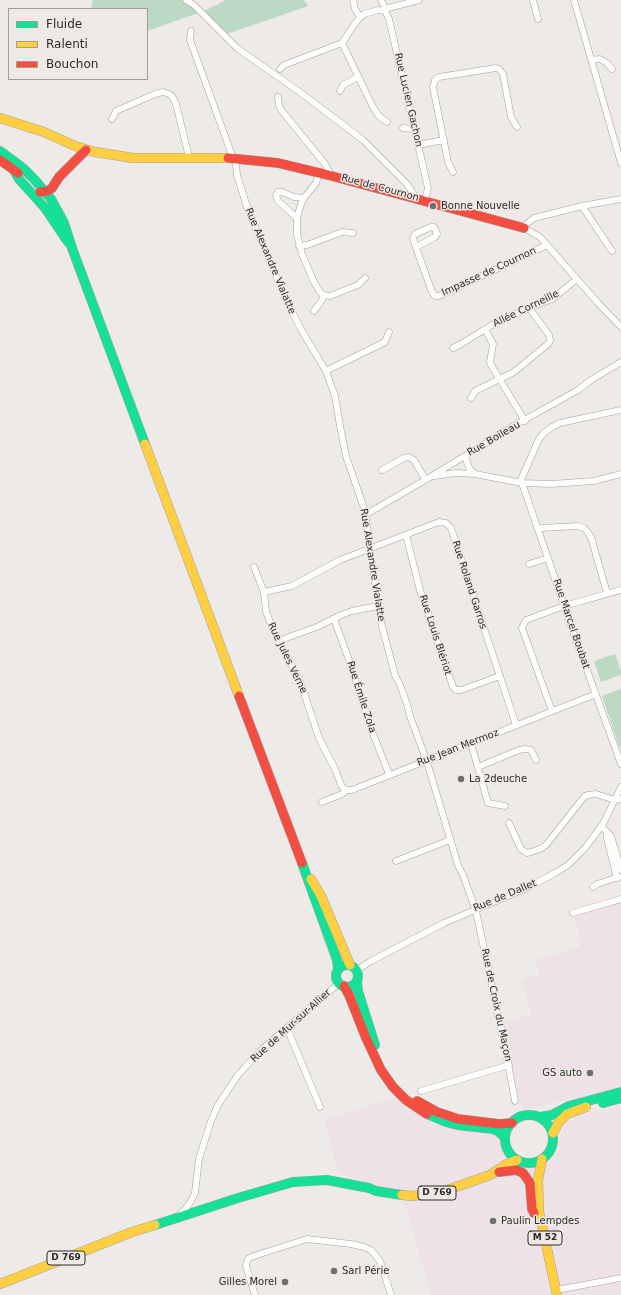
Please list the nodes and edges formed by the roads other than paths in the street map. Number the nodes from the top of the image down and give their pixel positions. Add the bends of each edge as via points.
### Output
1 (186, 0) edge
2 (353, 0) edge
3 (381, 0) edge
4 (419, 0) edge
5 (533, 0) edge
6 (574, 0) edge
7 (385, 11) junction
8 (360, 17) junction
9 (538, 19) dead end
10 (191, 31) dead end
11 (342, 43) junction
12 (591, 60) junction
13 (280, 69) dead end
14 (612, 69) dead end
15 (358, 77) junction
16 (340, 91) dead end
17 (278, 97) dead end
18 (0, 118) edge
19 (112, 119) dead end
20 (386, 122) dead end
21 (517, 127) dead end
22 (403, 128) dead end
23 (414, 129) junction
24 (444, 140) junction
25 (418, 145) junction
26 (76, 146) junction
27 (86, 150) junction
28 (0, 151) edge
29 (188, 158) junction
30 (235, 159) junction
31 (0, 160) edge
32 (74, 161) junction
33 (621, 164) edge
34 (453, 172) dead end
35 (324, 174) junction
36 (39, 193) junction
37 (414, 197) junction
38 (304, 198) junction
39 (621, 199) edge
40 (425, 201) junction
41 (582, 206) junction
42 (297, 218) junction
43 (524, 228) junction
44 (354, 233) dead end
45 (547, 244) junction
46 (299, 246) junction
47 (416, 247) dead end
48 (612, 251) dead end
49 (365, 278) dead end
50 (577, 279) junction
51 (324, 295) junction
52 (530, 308) junction
53 (314, 311) dead end
54 (621, 327) edge
55 (485, 329) junction
56 (389, 332) dead end
57 (453, 348) dead end
58 (621, 362) edge
59 (326, 371) junction
60 (500, 379) junction
61 (471, 398) dead end
62 (621, 410) edge
63 (525, 421) junction
64 (465, 456) junction
65 (453, 464) junction
66 (382, 470) dead end
67 (456, 474) junction
68 (475, 474) junction
69 (621, 474) edge
70 (432, 476) junction
71 (425, 479) junction
72 (521, 483) junction
73 (365, 515) junction
74 (538, 529) junction
75 (406, 534) junction
76 (370, 549) junction
77 (548, 558) junction
78 (529, 564) dead end
79 (254, 567) dead end
80 (621, 590) edge
81 (264, 592) junction
82 (607, 593) junction
83 (378, 606) junction
84 (564, 606) junction
85 (334, 619) junction
86 (279, 642) junction
87 (500, 676) junction
88 (596, 694) junction
89 (552, 711) junction
90 (516, 725) junction
91 (471, 743) junction
92 (426, 760) junction
93 (536, 760) dead end
94 (621, 764) edge
95 (478, 767) junction
96 (389, 774) junction
97 (621, 787) edge
98 (346, 790) junction
99 (618, 800) edge
100 (322, 802) dead end
101 (505, 806) dead end
102 (509, 823) dead end
103 (601, 826) junction
104 (607, 832) junction
105 (450, 840) junction
106 (299, 856) junction
107 (396, 861) dead end
108 (621, 870) edge
109 (619, 877) edge
110 (593, 887) dead end
111 (621, 898) edge
112 (475, 909) junction
113 (573, 913) dead end
114 (353, 967) junction
115 (338, 969) junction
116 (357, 981) junction
117 (341, 985) junction
118 (287, 1028) junction
119 (509, 1065) junction
120 (421, 1091) dead end
121 (621, 1092) edge
122 (621, 1098) edge
123 (515, 1101) dead end
124 (320, 1107) dead end
125 (577, 1107) junction
126 (540, 1117) junction
127 (512, 1123) junction
128 (553, 1133) junction
129 (505, 1138) junction
130 (507, 1149) junction
131 (542, 1159) junction
132 (518, 1160) junction
133 (527, 1163) junction
134 (495, 1172) junction
135 (538, 1180) junction
136 (175, 1218) junction
137 (541, 1221) junction
138 (621, 1278) edge
139 (0, 1284) edge
140 (557, 1293) edge
141 (255, 1295) edge
142 (391, 1295) edge

1 - 37 street via 237,48 363,140 406,183
2 - 8 street
3 - 7 street, Rue Lucien Gachon
4 - 7 street
5 - 9 street
6 - 12 street
7 - 8 street via 378,10
7 - 23 street, Rue Lucien Gachon
8 - 11 street
10 - 30 street, Rue Alexandre Vialatte via 190,40
11 - 13 street via 284,65
11 - 15 street
12 - 14 street via 600,59
12 - 33 street
15 - 16 street via 342,85
15 - 20 street via 372,106
17 - 35 street via 282,111 325,164 329,171
18 - 26 main road, Rue de Cournon via 44,132
19 - 29 street via 116,111 160,93 169,94 176,104
21 - 24 street via 511,117 500,69 446,76 435,80 433,87
22 - 23 street
23 - 25 street, Rue Lucien Gachon
24 - 25 street
24 - 34 street via 448,162
25 - 40 street, Rue Lucien Gachon via 428,188
26 - 27 main road, Rue de Cournon
26 - 32 main road
27 - 29 main road, Rue de Cournon via 133,158
27 - 32 main road
28 - 36 main road via 23,168
29 - 30 main road, Rue de Cournon
30 - 35 main road, Rue de Cournon via 278,163
30 - 59 street, Rue Alexandre Vialatte via 248,210 267,255 292,312
31 - 36 main road via 14,170 19,179
32 - 36 main road
35 - 37 main road, Rue de Cournon
35 - 38 street
36 - 106 main road via 72,248
37 - 40 main road, Rue de Cournon
38 - 42 street
38 - 42 street via 282,192 276,195
39 - 41 street
40 - 43 main road, Rue de Cournon
41 - 43 street via 534,218
41 - 48 street
42 - 46 street
43 - 45 street, Rue de Cournon
44 - 46 street via 342,232
45 - 47 street, Impasse de Cournon via 439,296 432,292
45 - 50 street, Rue de Cournon
46 - 51 street via 313,280
49 - 51 street via 358,286 330,296
50 - 52 street, Allée Corneille via 552,299
50 - 54 street, Rue de Cournon
51 - 53 street
52 - 55 street, Allée Corneille
52 - 60 street via 550,341 518,368
55 - 57 street, Allée Corneille
55 - 60 street via 493,344 490,362
56 - 59 street via 385,342
58 - 63 street, Rue Boileau
59 - 73 street, Rue Alexandre Vialatte via 335,396 346,456
60 - 61 street via 475,391
60 - 63 street
62 - 72 street via 552,427 539,439
63 - 64 street, Rue Boileau
64 - 65 street, Rue Boileau
64 - 68 street via 469,468
65 - 67 street
65 - 70 street, Rue Boileau
66 - 71 street via 409,457 414,460
67 - 68 street
67 - 70 street
68 - 72 street
69 - 72 street via 582,482
70 - 71 street, Rue Boileau
71 - 73 street, Rue Boileau
72 - 74 street, Rue Marcel Boubat
73 - 76 street, Rue Alexandre Vialatte
74 - 77 street, Rue Marcel Boubat
74 - 82 street via 577,526 584,528 591,537
75 - 76 street, Rue Roland Garros
75 - 87 street, Rue Roland Garros via 439,522 446,523 451,528
75 - 87 street, Rue Louis Blériot via 420,590 453,687 461,690
76 - 81 street, Rue Roland Garros via 340,560 299,583
76 - 83 street, Rue Alexandre Vialatte
77 - 78 street
77 - 84 street, Rue Marcel Boubat
79 - 81 street, Rue Jules Verne
80 - 82 street
81 - 86 street, Rue Jules Verne via 269,619
82 - 84 street
83 - 85 street via 352,611
83 - 92 street, Rue Alexandre Vialatte via 391,664
84 - 88 street, Rue Marcel Boubat
84 - 89 street via 526,620 522,628
85 - 86 street
85 - 96 street, Rue Émile Zola
86 - 98 street, Rue Jules Verne via 300,681 316,731 342,787
87 - 90 street, Rue Roland Garros
88 - 89 street, Rue Jean Mermoz
88 - 94 street, Rue Marcel Boubat
89 - 90 street, Rue Jean Mermoz
90 - 91 street, Rue Jean Mermoz
91 - 92 street, Rue Jean Mermoz
91 - 95 street
92 - 96 street, Rue Jean Mermoz
92 - 105 street, Rue Alexandre Vialatte
93 - 95 street via 531,750 525,749
95 - 101 street via 488,803
96 - 98 street, Rue Jean Mermoz via 352,790
97 - 99 street, Rue de Dallet
98 - 100 street, Rue Jean Mermoz
99 - 102 street via 596,794 584,797 546,845 527,853 521,849
99 - 103 street, Rue de Dallet
103 - 104 street
103 - 112 street, Rue de Dallet via 568,865 529,887
104 - 108 street via 611,836
104 - 109 street
105 - 107 street
105 - 112 street, Rue Alexandre Vialatte
106 - 114 main road via 321,896 346,957
106 - 115 main road
109 - 110 street
111 - 113 street
112 - 114 street, Rue de Dallet via 371,961
112 - 119 street, Rue de Croix du Maçon
114 - 115 main road via 342,966
114 - 116 main road via 358,975
115 - 117 main road via 336,978
116 - 117 main road via 353,985
116 - 127 main road via 381,1059 409,1095 437,1112 458,1119
117 - 118 street, Rue de Mur-sur-Allier
117 - 129 main road via 349,995 376,1061 402,1097 435,1118 457,1125 494,1129
118 - 124 street
118 - 136 street, Rue de Mur-sur-Allier via 260,1051 238,1075 218,1105 199,1159 192,1201
119 - 120 street
119 - 123 street, Rue de Croix du Maçon
121 - 125 main road
122 - 125 main road
125 - 126 main road via 563,1108 552,1115
125 - 128 main road via 558,1122
126 - 127 main road via 520,1117
126 - 128 main road
127 - 129 main road
128 - 131 main road via 553,1145
129 - 130 main road
130 - 132 main road
130 - 134 main road
131 - 133 main road
131 - 135 main road, M 52
132 - 133 main road
132 - 134 main road, D 769
133 - 135 main road
134 - 136 main road, D 769 via 436,1194 412,1196 327,1180 293,1182
134 - 137 main road via 516,1170 523,1173 530,1183 532,1209
135 - 137 main road, M 52
136 - 139 main road, D 769 via 132,1232
137 - 140 main road, M 52
138 - 140 street
141 - 142 street via 246,1266 249,1258 292,1243 311,1240 351,1244 371,1250 380,1261

